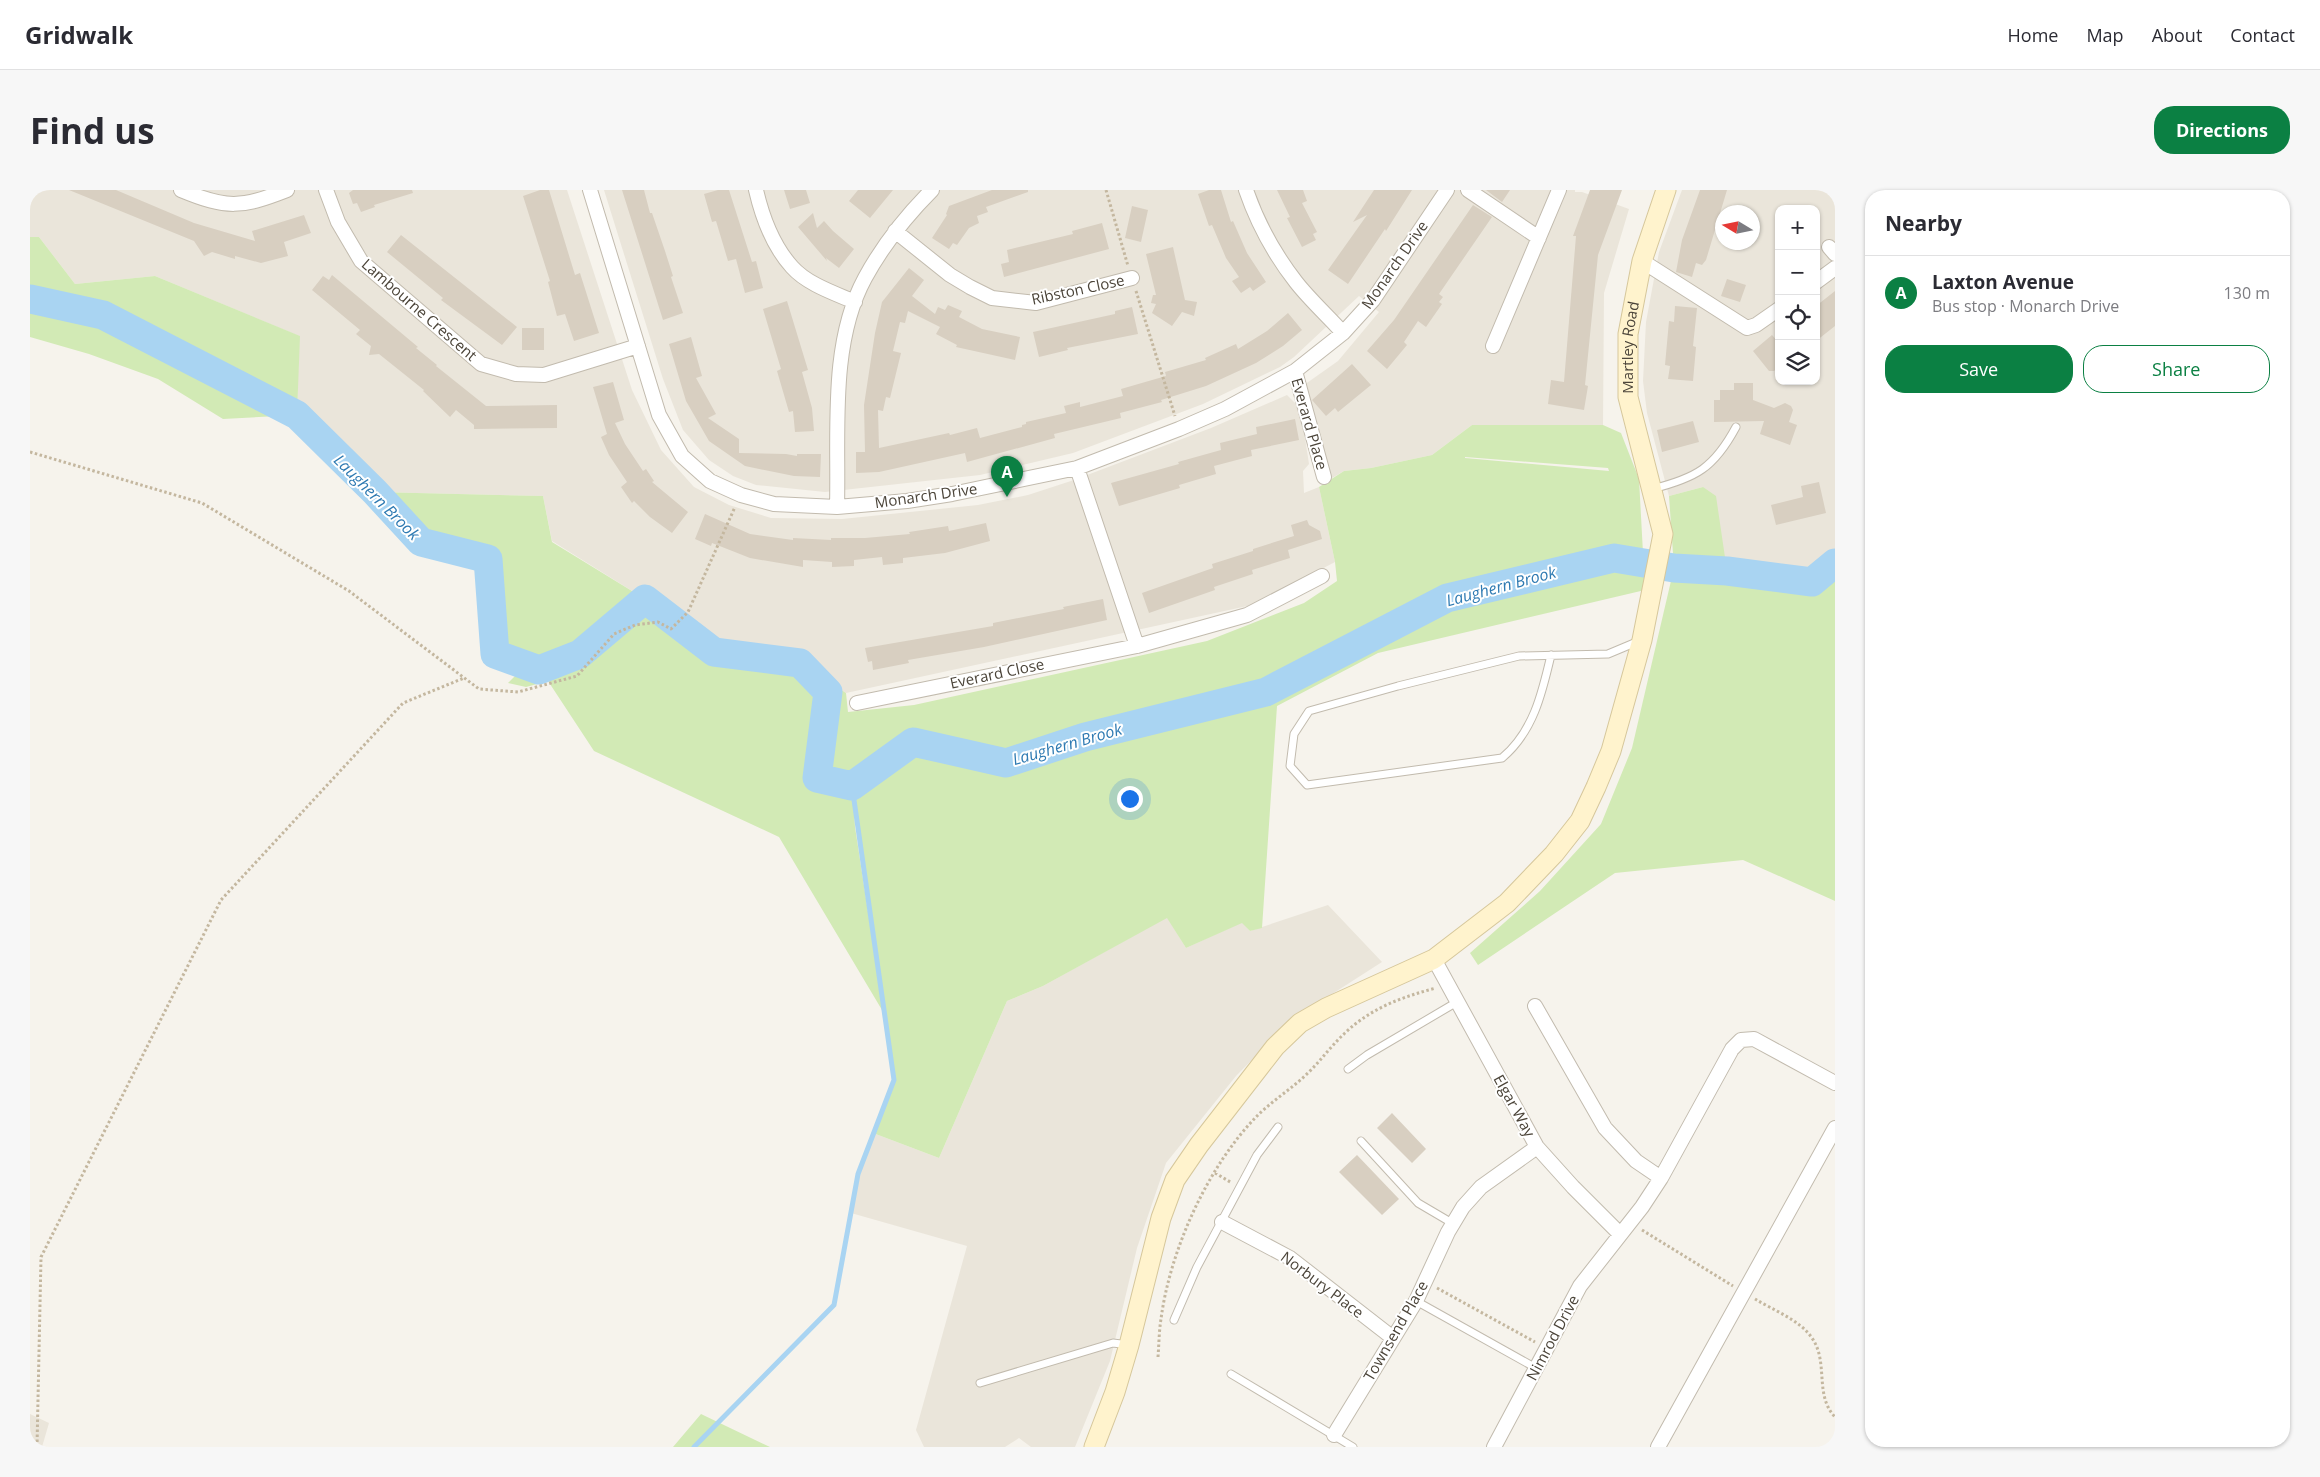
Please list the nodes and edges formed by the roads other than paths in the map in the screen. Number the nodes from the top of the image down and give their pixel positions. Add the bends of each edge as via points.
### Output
1 (181, 190) edge
2 (287, 190) edge
3 (326, 190) edge
4 (590, 190) edge
5 (756, 190) edge
6 (932, 190) edge
7 (1246, 190) edge
8 (1447, 190) edge
9 (1468, 190) edge
10 (1559, 190) edge
11 (1666, 190) edge
12 (896, 231) junction
13 (1539, 238) junction
14 (1642, 261) junction
15 (1835, 268) edge
16 (1132, 278) road end
17 (1820, 279) edge
18 (855, 302) junction
19 (1775, 312) edge
20 (1343, 333) junction
21 (638, 346) junction
22 (1493, 346) dead end
23 (1295, 371) junction
24 (1736, 427) dead end
25 (1077, 468) junction
26 (1324, 477) dead end
27 (1651, 489) junction
28 (837, 507) junction
29 (1322, 576) dead end
30 (1642, 640) junction
31 (1138, 646) junction
32 (1550, 655) junction
33 (857, 703) dead end
34 (1434, 959) junction
35 (1457, 1002) junction
36 (1535, 1006) dead end
37 (1348, 1069) dead end
38 (1835, 1083) edge
39 (1278, 1127) dead end
40 (1835, 1128) edge
41 (1361, 1141) dead end
42 (1537, 1147) junction
43 (1661, 1178) junction
44 (1222, 1222) junction
45 (1452, 1223) junction
46 (1620, 1234) junction
47 (1416, 1301) junction
48 (1174, 1320) dead end
49 (1393, 1338) junction
50 (1129, 1346) junction
51 (1536, 1368) junction
52 (1231, 1374) dead end
53 (980, 1383) dead end
54 (1334, 1435) junction
55 (1094, 1447) edge
56 (1352, 1447) edge
57 (1494, 1447) edge
58 (1658, 1447) edge

1 - 2 street via 210,202 234,205 262,200
3 - 21 street, Lambourne Crescent via 338,222 361,261 481,364 516,374 544,375
4 - 21 street, Monarch Drive
5 - 18 street via 774,240 792,267 822,288
6 - 12 street
7 - 20 street via 1266,235 1296,281
8 - 20 street, Monarch Drive via 1373,300
9 - 13 street
10 - 13 street
11 - 14 main road, Martley Road
12 - 16 street, Ribston Close via 950,275 992,298 1036,303
12 - 18 street via 865,279
13 - 22 street
14 - 19 street via 1747,328
14 - 27 main road, Martley Road via 1628,334 1628,397
15 - 17 street
18 - 28 street via 844,341 839,382
20 - 23 street, Monarch Drive
21 - 28 street, Monarch Drive via 659,414 682,456 710,481 741,495 774,504
23 - 25 street, Monarch Drive via 1225,409
23 - 26 street, Everard Place
24 - 27 lane via 1725,448 1706,467
25 - 28 street, Monarch Drive via 952,494
25 - 31 street
27 - 30 main road, Martley Road via 1663,534
29 - 31 street, Everard Close via 1247,615
30 - 32 lane via 1608,654
30 - 34 main road via 1611,751 1580,821 1554,854 1507,903
31 - 33 street, Everard Close
32 - 32 lane via 1519,656 1309,711 1294,734 1290,766 1307,786 1502,758 1516,746 1538,706
34 - 35 street, Elgar Way
34 - 50 main road via 1300,1023 1270,1054 1175,1180 1160,1218
35 - 37 lane
35 - 42 street, Elgar Way
36 - 43 street via 1605,1128 1636,1161
38 - 43 street, Nimrod Drive via 1754,1039 1741,1040 1732,1049
39 - 44 lane via 1257,1155
40 - 58 street
41 - 45 lane via 1418,1203
42 - 45 street, Townsend Place via 1481,1186
42 - 46 street, Elgar Way
43 - 46 street, Nimrod Drive
44 - 48 lane via 1197,1267
44 - 49 street, Norbury Place via 1290,1258
45 - 47 street, Townsend Place
46 - 51 street, Nimrod Drive via 1580,1286
47 - 49 street, Townsend Place
47 - 51 lane
49 - 54 street, Townsend Place
50 - 53 lane via 1113,1343
50 - 55 main road
51 - 57 street, Nimrod Drive
52 - 54 lane
54 - 56 lane

